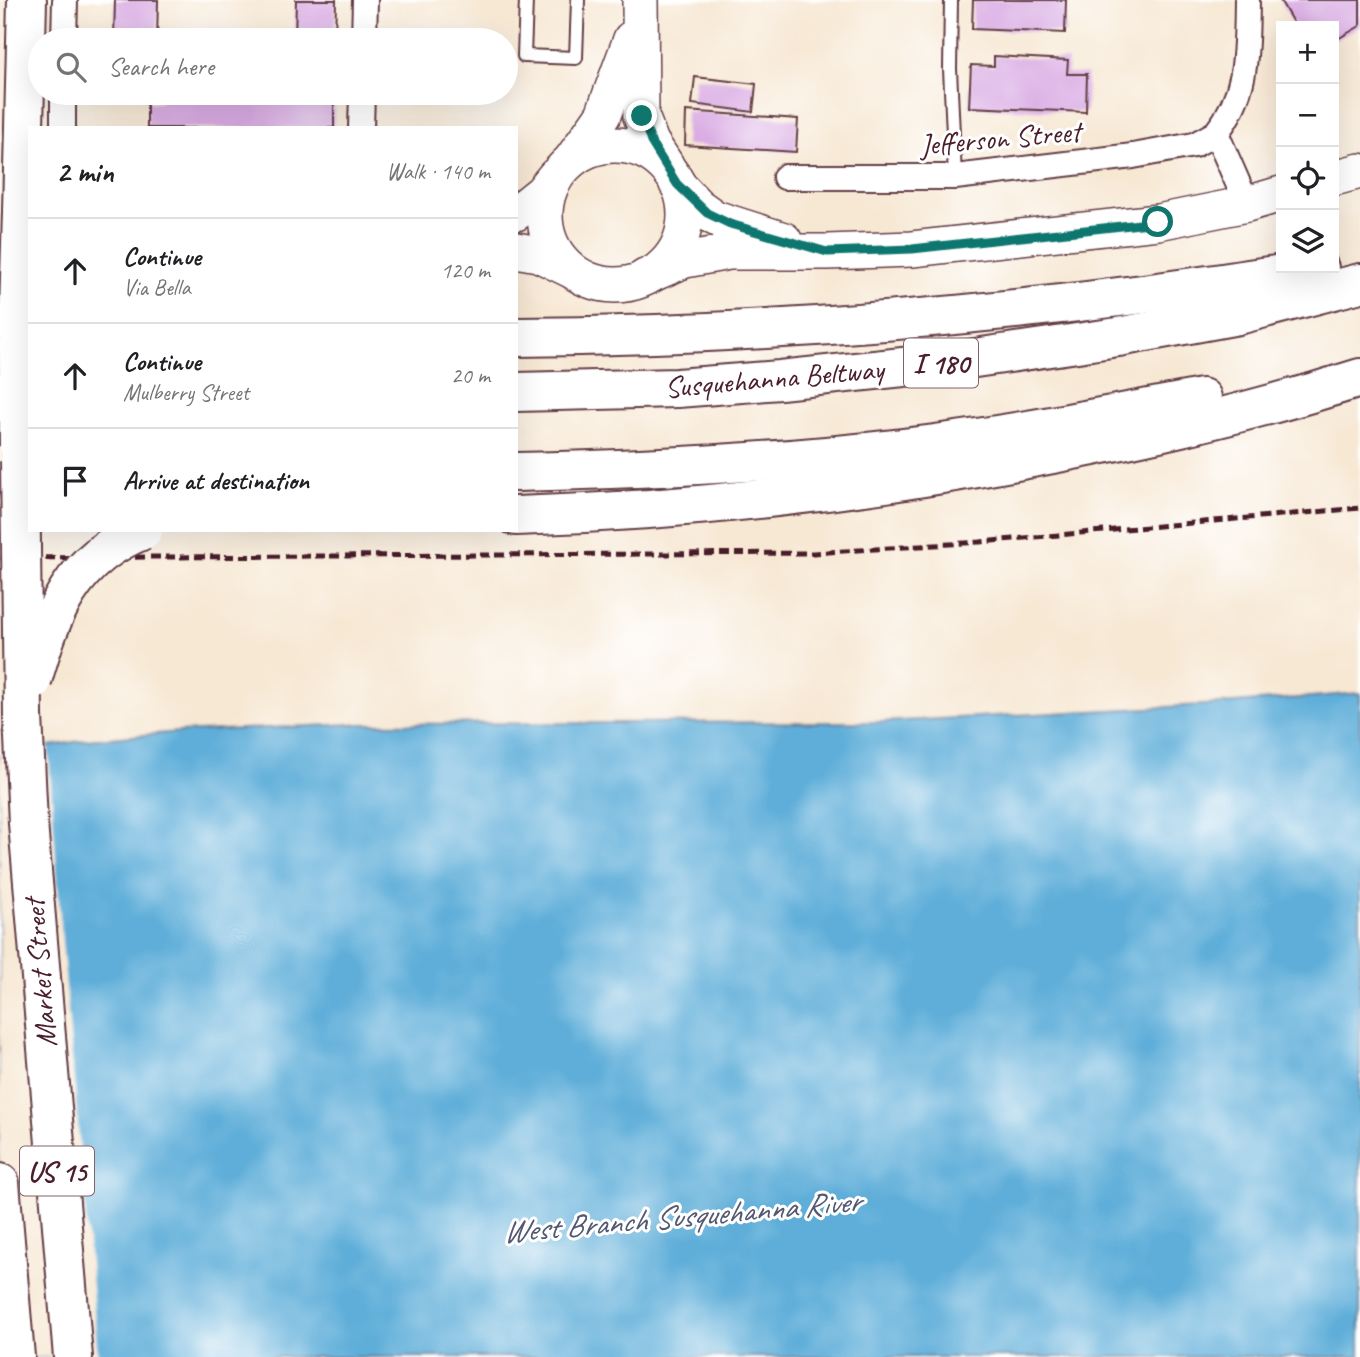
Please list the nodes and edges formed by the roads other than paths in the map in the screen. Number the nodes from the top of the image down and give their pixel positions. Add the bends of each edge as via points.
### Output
1 (27, 0) edge
2 (65, 0) edge
3 (365, 0) edge
4 (526, 0) edge
5 (578, 0) edge
6 (951, 0) edge
7 (1247, 0) edge
8 (640, 8) edge
9 (64, 28) edge
10 (364, 28) edge
11 (63, 105) edge
12 (362, 105) edge
13 (63, 126) edge
14 (361, 126) edge
15 (1216, 133) junction
16 (566, 165) junction
17 (1360, 171) edge
18 (785, 177) dead end
19 (955, 177) junction
20 (1339, 177) edge
21 (674, 178) junction
22 (1276, 195) edge
23 (1247, 204) junction
24 (518, 211) edge
25 (26, 219) edge
26 (518, 251) edge
27 (827, 252) junction
28 (1360, 261) edge
29 (1339, 264) edge
30 (576, 273) junction
31 (1287, 273) edge
32 (645, 277) junction
33 (1360, 283) edge
34 (0, 290) edge
35 (28, 290) edge
36 (518, 337) edge
37 (1360, 365) edge
38 (1360, 378) edge
39 (518, 392) edge
40 (13, 431) edge
41 (518, 472) edge
42 (518, 516) edge
43 (139, 532) edge
44 (23, 716) junction
45 (0, 1183) edge
46 (15, 1357) edge
47 (73, 1357) edge

1 - 25 main road, Market Street
2 - 9 street
3 - 10 street
4 - 5 lane via 524,56 576,58
6 - 19 lane
7 - 15 street via 1244,77 1236,103
8 - 16 main road via 609,103
8 - 21 main road via 643,121
11 - 13 street
12 - 14 street
15 - 19 street, Jefferson Street via 1194,145 1133,156
15 - 23 street
16 - 21 main road via 596,147 621,145 644,151
16 - 24 main road
16 - 30 main road via 546,198 546,228 555,251
17 - 20 main road
18 - 19 street, Jefferson Street
21 - 27 main road via 715,218
21 - 32 main road via 684,210 681,236 670,257
22 - 23 main road
23 - 27 main road via 1158,222 912,249
25 - 40 main road, Market Street, bridge
26 - 30 main road via 551,259
27 - 32 main road via 719,253 685,260
28 - 29 main road
30 - 32 main road via 604,284 626,284
31 - 36 main road via 1046,307 925,318
33 - 39 main road, Susquehanna Beltway / I 180 via 1238,315 941,363 677,388
34 - 35 main road
37 - 41 main road via 1080,422 933,444 783,459
38 - 42 main road via 1286,402 1148,436 943,475 759,499
40 - 44 main road, Market Street / US 15, bridge
43 - 44 main road, bridge via 97,556 66,592 45,635
44 - 47 main road, Market Street / US 15
45 - 46 main road, US 15

